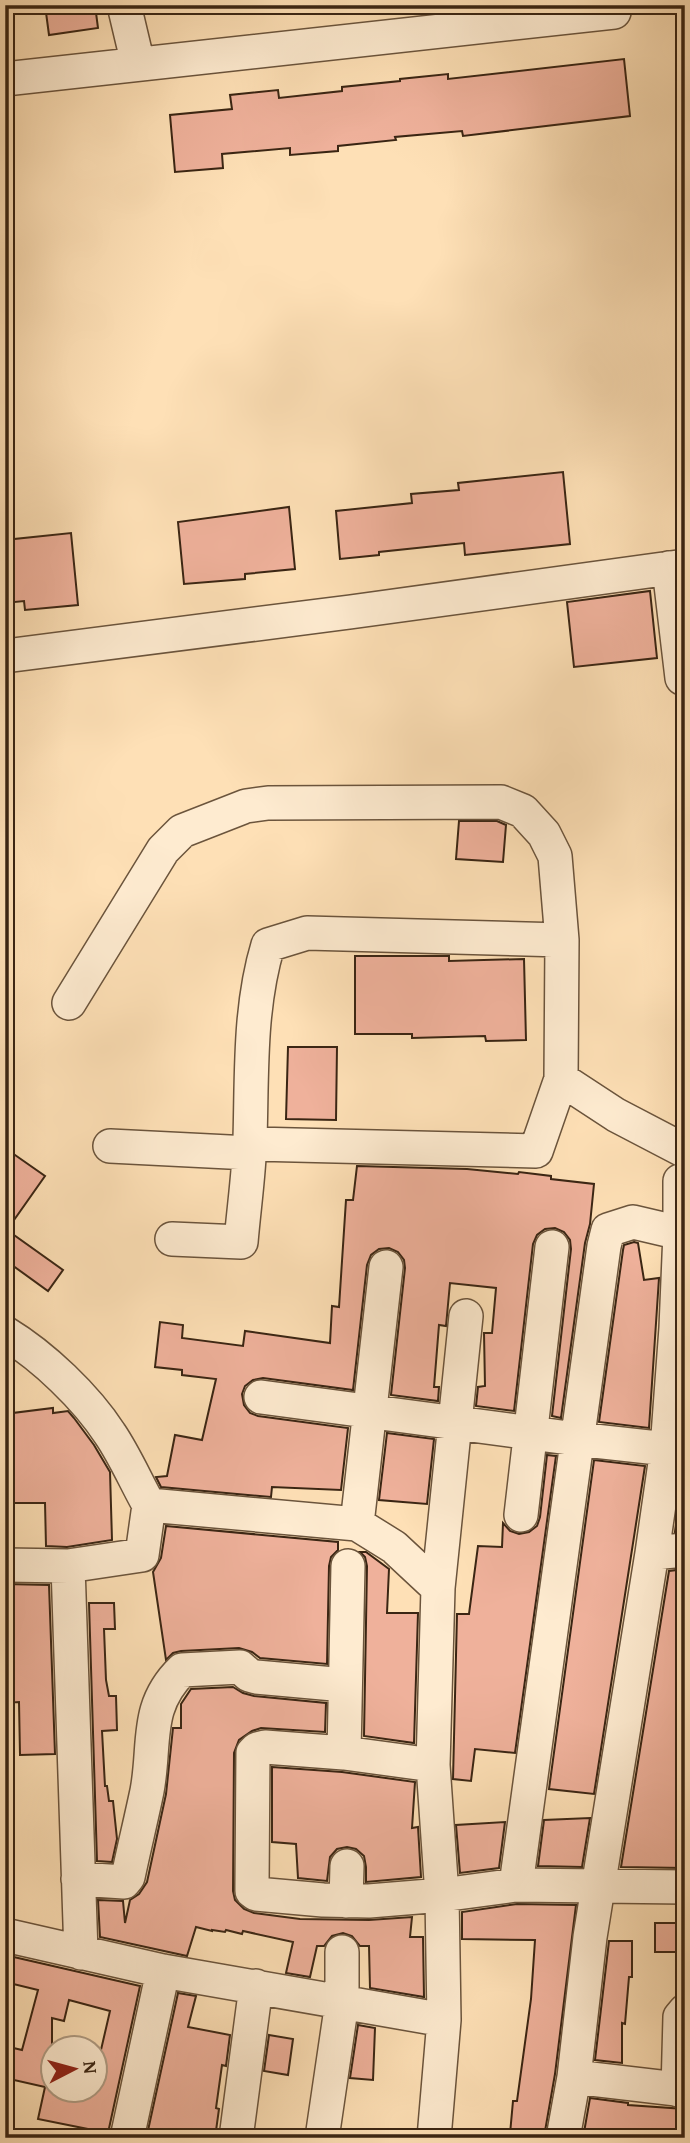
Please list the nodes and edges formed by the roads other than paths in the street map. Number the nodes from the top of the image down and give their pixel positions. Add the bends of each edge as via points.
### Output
1 (124, 5) edge
2 (614, 12) dead end
3 (138, 64) junction
4 (5, 79) edge
5 (677, 567) edge
6 (5, 656) edge
7 (682, 678) dead end
8 (562, 940) junction
9 (69, 1003) dead end
10 (561, 1079) junction
11 (110, 1146) dead end
12 (249, 1149) junction
13 (682, 1164) edge
14 (680, 1233) junction
15 (172, 1239) dead end
16 (552, 1247) dead end
17 (386, 1266) dead end
18 (466, 1316) dead end
19 (5, 1333) edge
20 (261, 1397) dead end
21 (368, 1410) junction
22 (455, 1422) junction
23 (531, 1433) junction
24 (576, 1439) junction
25 (676, 1449) edge
26 (149, 1505) junction
27 (521, 1515) dead end
28 (357, 1524) junction
29 (669, 1551) edge
30 (5, 1565) edge
31 (68, 1566) junction
32 (348, 1566) dead end
33 (438, 1588) junction
34 (345, 1685) junction
35 (344, 1752) junction
36 (433, 1765) junction
37 (347, 1866) dead end
38 (78, 1879) junction
39 (516, 1885) junction
40 (685, 1887) edge
41 (599, 1888) junction
42 (442, 1895) junction
43 (346, 1901) junction
44 (5, 1935) edge
45 (342, 1952) dead end
46 (81, 1953) junction
47 (163, 1971) junction
48 (256, 1986) junction
49 (342, 2002) junction
50 (685, 2011) edge
51 (444, 2020) junction
52 (574, 2077) junction
53 (681, 2090) edge
54 (127, 2138) edge
55 (236, 2138) edge
56 (322, 2138) edge
57 (433, 2138) edge
58 (564, 2138) edge

1 - 3 street
2 - 3 street
3 - 4 street
5 - 6 street
5 - 7 street
8 - 9 street via 555,856 544,834 523,811 501,802 268,803 246,806 182,831 163,850
8 - 10 street
8 - 12 street via 306,933 268,945 255,1000
10 - 12 street via 536,1151
10 - 13 street
11 - 12 street
12 - 15 street via 241,1241
13 - 14 street
14 - 24 street via 633,1223 608,1230
14 - 25 street
16 - 23 street
17 - 21 street
18 - 22 street
19 - 26 street via 60,1376 90,1408 110,1434
20 - 21 street
21 - 22 street
21 - 28 street
22 - 23 street
22 - 33 street
23 - 24 street
23 - 27 street
24 - 25 street
24 - 39 street
25 - 29 street
26 - 28 street
26 - 31 street via 142,1555
28 - 33 street via 394,1546
29 - 41 street
30 - 31 street
31 - 38 street
32 - 34 street
33 - 36 street
34 - 35 street
34 - 38 street via 256,1677 240,1667 182,1670 164,1689 156,1711 148,1788 128,1877 124,1882
35 - 36 street
35 - 43 street via 274,1747 253,1753 251,1885 256,1894
36 - 42 street
37 - 43 street
38 - 46 street
39 - 41 street
39 - 42 street
40 - 41 street
41 - 52 street
42 - 43 street
42 - 51 street
44 - 46 street
45 - 49 street
46 - 47 street
47 - 48 street
47 - 54 street
48 - 49 street
48 - 55 street
49 - 51 street
49 - 56 street
50 - 53 street via 681,2017
51 - 57 street
52 - 53 street
52 - 58 street

